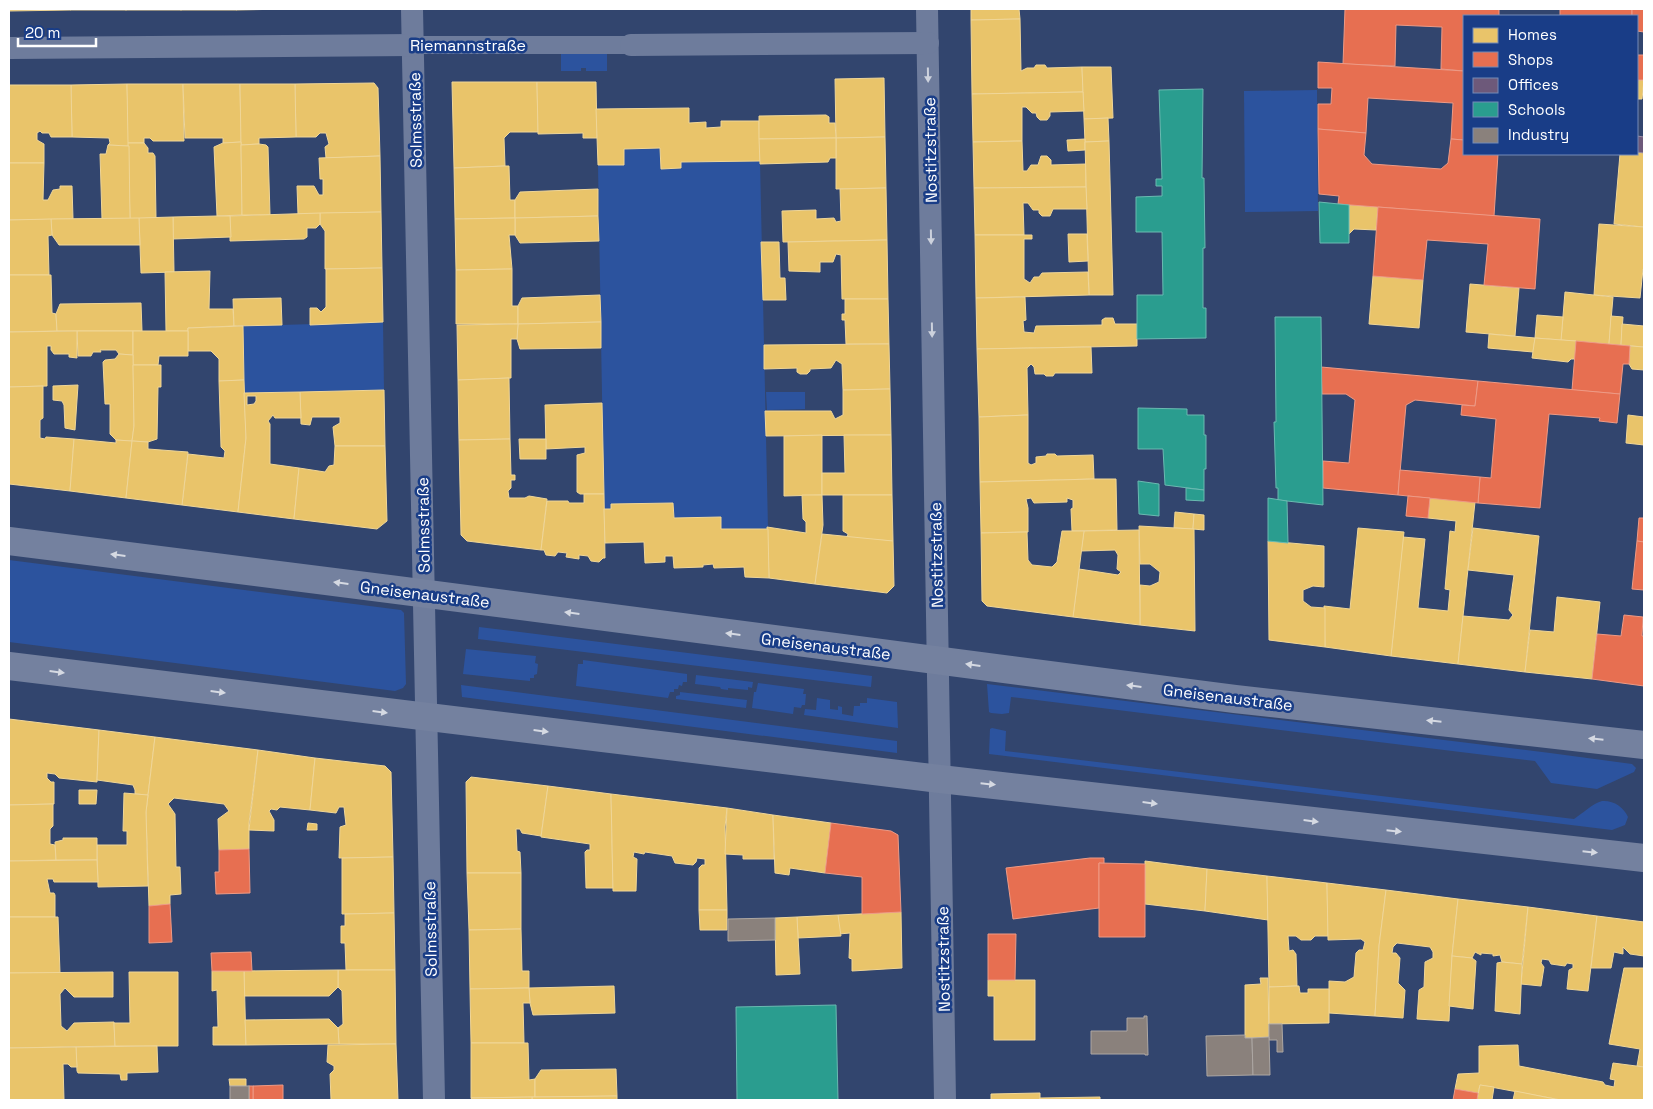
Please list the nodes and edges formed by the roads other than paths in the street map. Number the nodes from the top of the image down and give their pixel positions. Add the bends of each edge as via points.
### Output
1 (412, 9) edge
2 (927, 9) edge
3 (928, 43) junction
4 (413, 45) junction
5 (631, 46) joint
6 (9, 48) edge
7 (9, 542) edge
8 (424, 593) junction
9 (938, 661) junction
10 (9, 666) edge
11 (426, 718) junction
12 (1644, 744) edge
13 (940, 779) junction
14 (1644, 858) edge
15 (434, 1100) edge
16 (945, 1100) edge

1 - 4 street, Solmsstraße
2 - 3 street, Nostitzstraße
3 - 5 street, Riemannstraße
3 -> 9 street, Nostitzstraße
4 - 5 street, Riemannstraße
4 - 6 street, Riemannstraße
4 - 8 street, Solmsstraße
8 -> 7 main road, Gneisenaustraße
9 -> 8 main road, Gneisenaustraße
8 - 11 street, Solmsstraße
12 -> 9 main road, Gneisenaustraße via 1226,698
9 - 13 street, Nostitzstraße
10 -> 11 main road
11 -> 13 main road
11 - 15 street, Solmsstraße
13 -> 14 main road
13 - 16 street, Nostitzstraße

